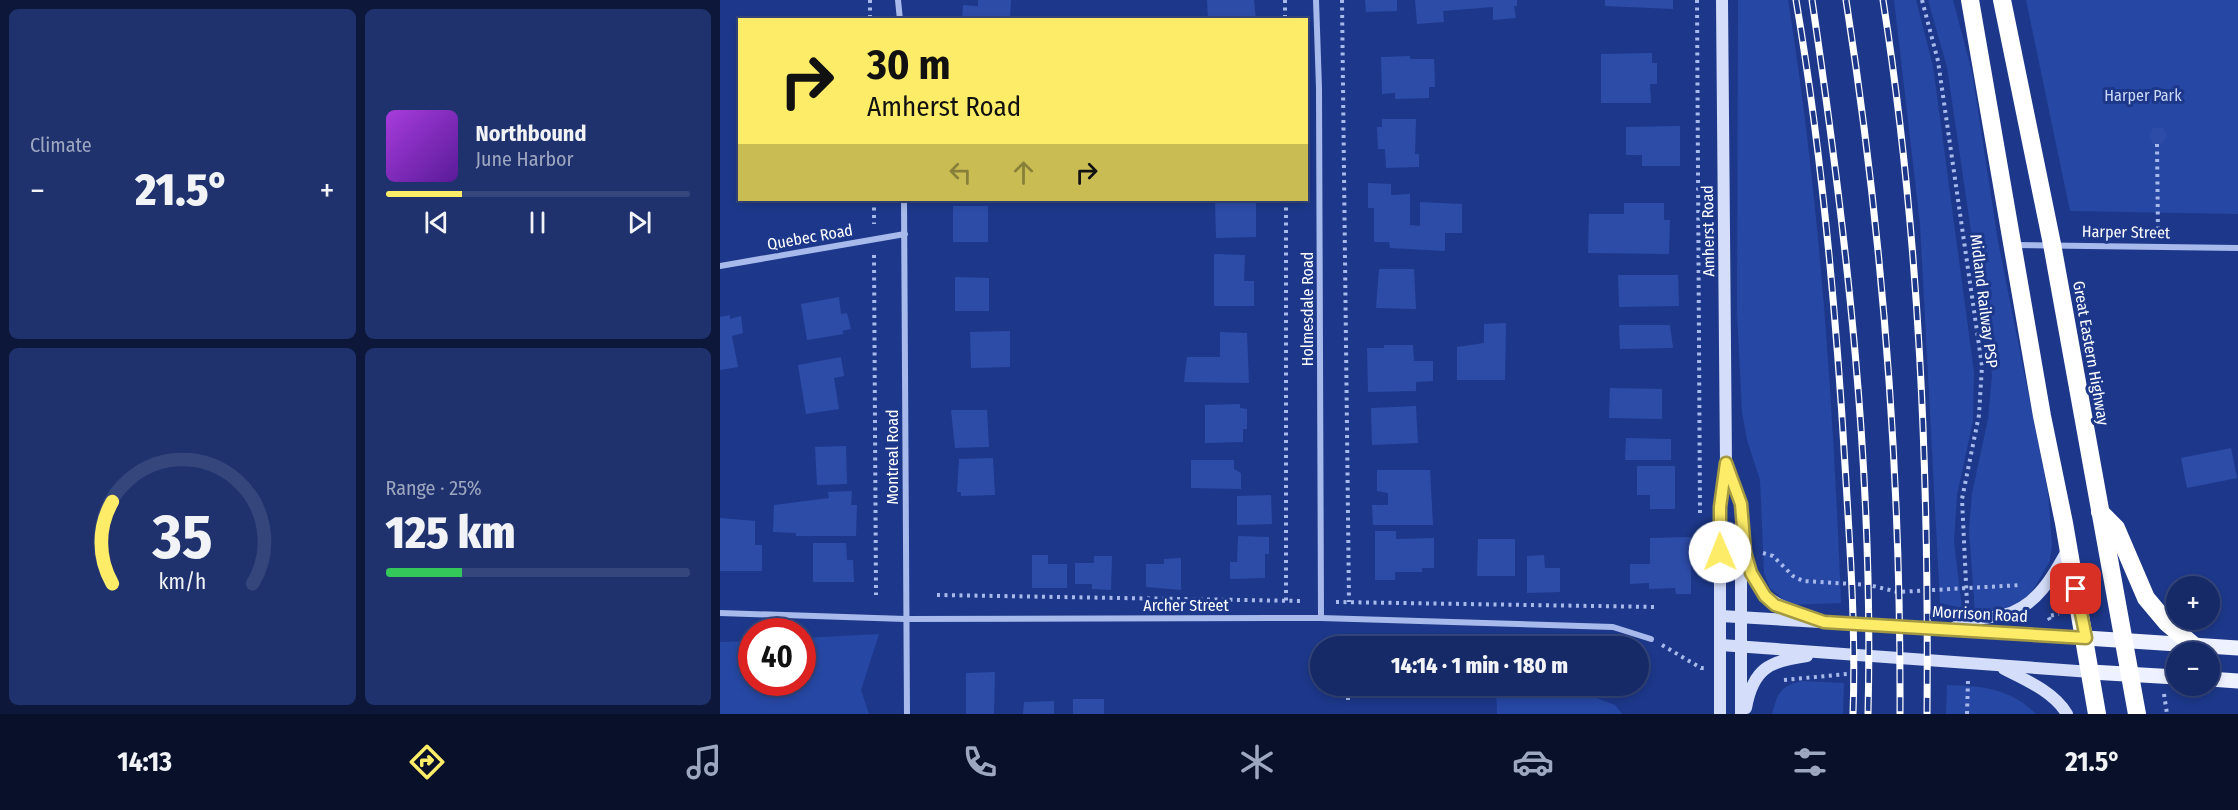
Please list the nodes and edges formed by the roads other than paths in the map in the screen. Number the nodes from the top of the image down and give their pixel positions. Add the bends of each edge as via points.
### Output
1 (898, 0) edge
2 (1316, 0) edge
3 (1722, 0) edge
4 (1970, 0) edge
5 (2002, 0) edge
6 (900, 18) edge
7 (904, 201) edge
8 (905, 234) junction
9 (2052, 244) junction
10 (2013, 245) junction
11 (2238, 248) edge
12 (720, 266) edge
13 (1726, 463) junction
14 (1741, 504) junction
15 (2099, 510) junction
16 (2068, 547) junction
17 (720, 613) edge
18 (1721, 616) junction
19 (1741, 617) junction
20 (1321, 618) junction
21 (906, 619) junction
22 (1824, 622) junction
23 (1951, 631) junction
24 (2086, 638) junction
25 (1651, 639) road end
26 (2125, 640) junction
27 (2189, 642) edge
28 (2166, 643) edge
29 (1721, 645) junction
30 (1741, 646) junction
31 (2220, 647) edge
32 (2238, 648) edge
33 (1829, 653) junction
34 (1997, 665) junction
35 (2091, 672) junction
36 (2129, 675) junction
37 (2166, 677) edge
38 (2220, 680) edge
39 (2238, 681) edge
40 (907, 714) edge
41 (1720, 714) edge
42 (1743, 714) edge
43 (2067, 714) edge
44 (2097, 714) edge
45 (2137, 714) edge

1 - 6 street
2 - 20 street, Holmesdale Road via 1320,88
3 - 13 street, Amherst Road
4 - 10 highway
5 - 9 highway, Great Eastern Highway
7 - 8 street, Montreal Road
8 - 12 street, Quebec Road
8 - 21 street, Montreal Road
9 - 10 street, Harper Street
9 - 11 street, Harper Street
9 - 15 highway, Great Eastern Highway
10 - 16 highway
13 - 14 street, Amherst Road
13 - 18 street, Amherst Road via 1720,507
14 - 19 street, Amherst Road
14 - 22 street via 1747,560 1765,596 1775,605
15 - 26 highway, Great Eastern Highway
15 - 27 highway via 2116,528 2146,598
16 - 23 street via 2041,591 2026,604 2006,615 1966,619
16 - 24 highway
17 - 21 street, Archer Street
18 - 19 street, Morrison Road
18 - 29 street, Amherst Road
19 - 22 street, Morrison Road
19 - 30 street, Amherst Road
20 - 21 street, Archer Street
20 - 25 street, Archer Street via 1613,627
21 - 40 street, Montreal Road
22 - 23 street, Morrison Road
23 - 24 street, Morrison Road
24 - 26 main road, Morrison Road
24 - 35 highway
26 - 28 main road, Morrison Road
26 - 36 highway, Great Eastern Highway
29 - 30 street
29 - 41 street, Amherst Road
30 - 33 street
30 - 42 street, Amherst Road
31 - 32 main road, Morrison Road
33 - 34 street
33 - 42 street via 1779,660 1765,668 1751,687
34 - 35 street
34 - 43 street via 2062,705
35 - 36 main road
35 - 44 highway
36 - 37 main road
36 - 45 highway, Great Eastern Highway
38 - 39 main road

